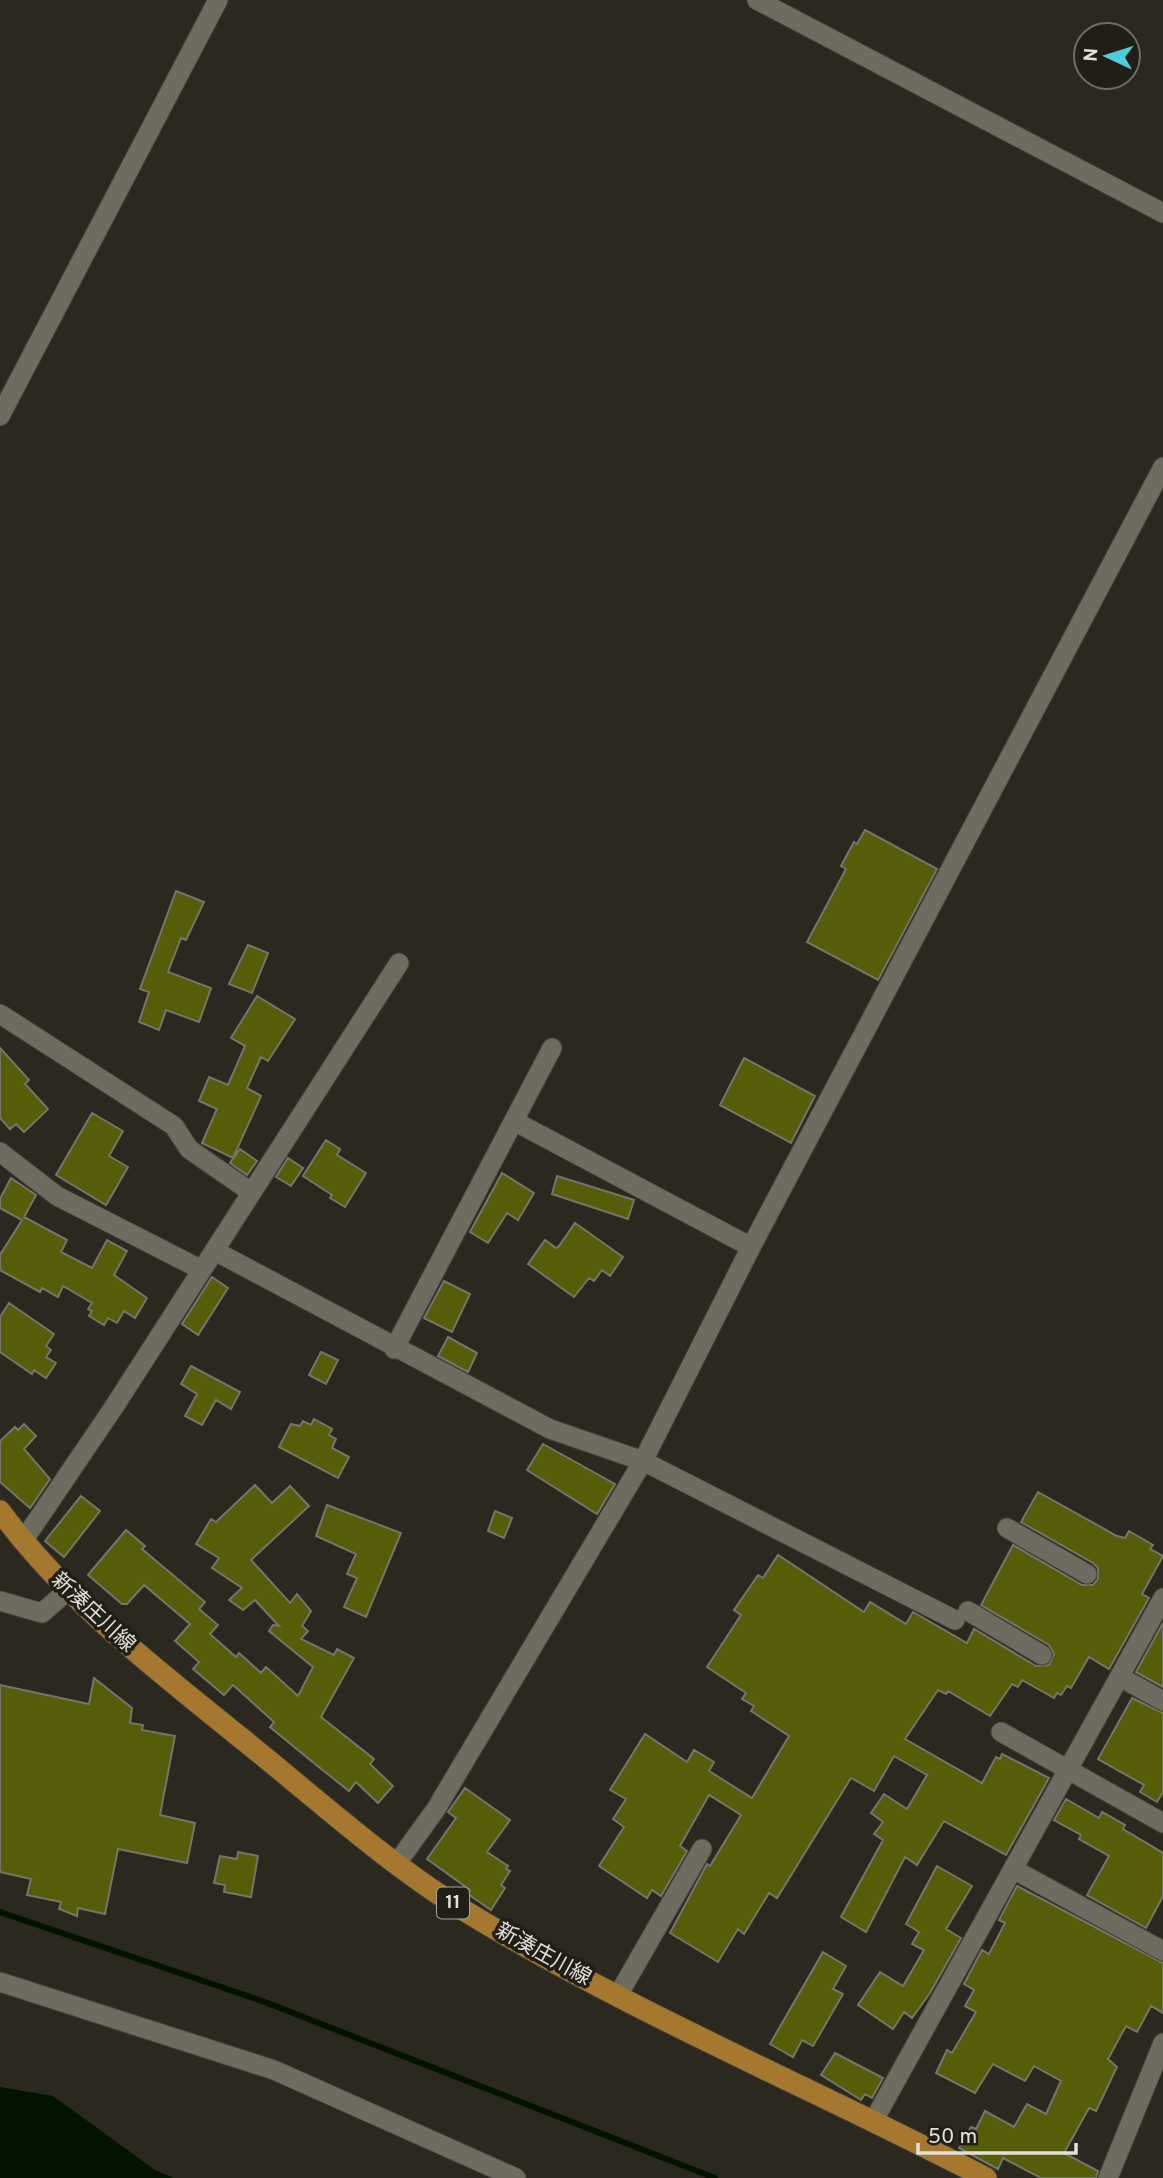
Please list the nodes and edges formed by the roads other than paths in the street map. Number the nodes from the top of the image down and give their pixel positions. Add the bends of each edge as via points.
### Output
1 (218, 0) edge
2 (757, 0) edge
3 (1163, 213) edge
4 (0, 416) edge
5 (1163, 467) edge
6 (399, 963) dead end
7 (0, 1014) edge
8 (552, 1048) dead end
9 (514, 1121) junction
10 (0, 1152) edge
11 (251, 1192) junction
12 (751, 1247) junction
13 (215, 1251) junction
14 (202, 1270) junction
15 (394, 1349) junction
16 (643, 1461) junction
17 (0, 1511) edge
18 (1007, 1528) dead end
19 (23, 1541) junction
20 (1087, 1574) dead end
21 (66, 1591) junction
22 (1163, 1598) edge
23 (0, 1601) edge
24 (1042, 1655) dead end
25 (1120, 1677) junction
26 (1163, 1701) edge
27 (1000, 1732) dead end
28 (1069, 1770) junction
29 (1163, 1823) edge
30 (702, 1849) dead end
31 (397, 1863) junction
32 (1013, 1869) junction
33 (1163, 1951) edge
34 (0, 1982) edge
35 (617, 1997) junction
36 (1163, 2043) edge
37 (874, 2120) junction
38 (516, 2178) edge
39 (986, 2178) edge
40 (1108, 2178) edge

1 - 4 street
2 - 3 street
5 - 12 street
6 - 11 street
7 - 11 street via 174,1126 189,1149
8 - 9 street
9 - 12 street
9 - 15 street
10 - 14 street via 57,1196
11 - 13 street
12 - 16 street
13 - 14 street
13 - 15 street
14 - 19 street
15 - 16 street via 550,1429
16 - 24 street
16 - 31 street via 450,1787
17 - 19 main road, 新湊庄川線 / 11
18 - 20 street
19 - 21 main road, 新湊庄川線 / 11
21 - 23 street via 42,1613
21 - 31 main road, 新湊庄川線 / 11 via 151,1667
22 - 25 street
25 - 26 street
25 - 28 street
27 - 28 street
28 - 29 street
28 - 32 street
30 - 35 street
31 - 35 main road, 新湊庄川線 / 11 via 463,1910
32 - 33 street
32 - 37 street
34 - 38 street via 274,2070
35 - 37 main road, 新湊庄川線 / 11
36 - 40 street
37 - 39 main road, 新湊庄川線 / 11

